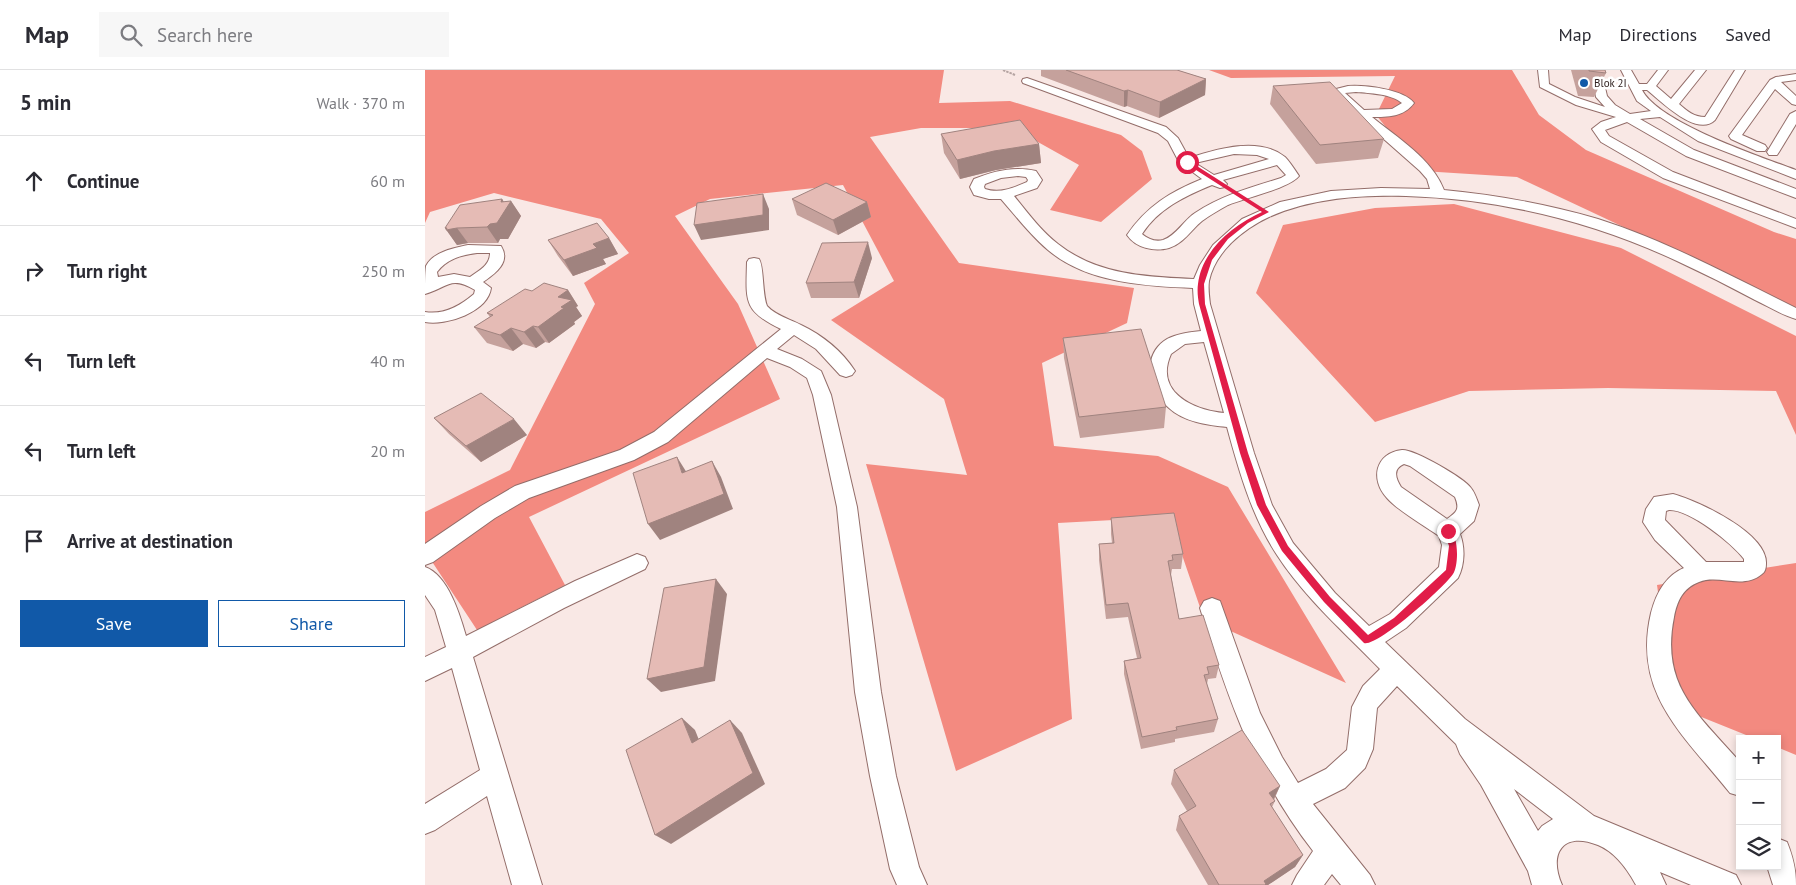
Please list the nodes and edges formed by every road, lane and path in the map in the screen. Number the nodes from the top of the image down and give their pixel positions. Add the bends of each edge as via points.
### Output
1 (1543, 70) edge
2 (1596, 70) edge
3 (1626, 70) edge
4 (1663, 70) edge
5 (1701, 70) edge
6 (1740, 70) edge
7 (1796, 77) edge
8 (1027, 81) dead end
9 (1774, 82) junction
10 (1634, 87) junction
11 (1650, 87) junction
12 (1796, 102) edge
13 (1673, 104) junction
14 (1363, 113) junction
15 (1660, 114) junction
16 (1796, 114) edge
17 (1627, 117) junction
18 (1773, 152) junction
19 (1788, 158) dead end
20 (1280, 160) junction
21 (1187, 162) junction
22 (1796, 175) edge
23 (1212, 180) junction
24 (1005, 194) dead end
25 (1439, 194) junction
26 (1796, 194) edge
27 (1238, 195) junction
28 (1796, 200) edge
29 (1266, 212) junction
30 (1772, 215) junction
31 (1796, 224) edge
32 (754, 262) dead end
33 (474, 281) junction
34 (1201, 284) junction
35 (429, 286) edge
36 (1796, 314) edge
37 (427, 320) edge
38 (792, 328) junction
39 (1211, 336) junction
40 (766, 351) junction
41 (845, 370) dead end
42 (1235, 422) junction
43 (1448, 531) dead end
44 (425, 556) edge
45 (637, 564) dead end
46 (1699, 570) dead end
47 (425, 576) edge
48 (1212, 608) dead end
49 (1367, 640) junction
50 (458, 652) junction
51 (425, 670) edge
52 (1398, 670) junction
53 (1456, 728) junction
54 (496, 774) junction
55 (1737, 780) edge
56 (1293, 800) junction
57 (425, 820) edge
58 (1599, 832) junction
59 (1331, 850) junction
60 (1781, 864) edge
61 (1544, 875) edge
62 (527, 885) edge
63 (911, 885) edge
64 (1307, 885) edge
65 (1360, 885) edge
66 (1651, 885) edge
67 (1725, 885) edge
68 (1788, 885) edge

1 - 17 street via 1544,85 1557,93
2 - 17 street via 1602,97
3 - 10 street
4 - 11 street
5 - 13 street
6 - 13 street via 1709,120 1693,120
7 - 9 street
8 - 21 street via 1162,130 1176,142 1180,155
9 - 12 street
9 - 18 street via 1735,136
10 - 11 street
10 - 15 street via 1641,100
11 - 13 street
14 - 14 street via 1339,94 1341,91 1363,89 1403,98 1407,103 1397,112
14 - 25 street via 1425,168
15 - 17 street
15 - 22 street via 1702,138
16 - 18 street
17 - 26 street via 1691,153
17 - 30 street via 1598,129 1605,139 1668,176
18 - 19 street
20 - 21 street via 1267,152 1243,150
20 - 23 street
20 - 27 street via 1293,176
21 - 23 street
23 - 27 street
23 - 27 street via 1157,209 1134,235 1146,243 1168,244 1199,216
24 - 34 street via 1056,250 1076,261 1102,272 1133,279
25 - 29 street via 1331,194
25 - 36 street via 1528,205 1603,226 1683,259
27 - 29 street
28 - 30 street
29 - 34 street via 1246,222 1226,238 1209,260
30 - 31 street
32 - 38 street via 753,291 757,306 768,318
33 - 35 street via 454,278
33 - 35 street via 497,261 496,249 461,250 442,258 429,272
33 - 37 street via 483,288 482,295 473,304 449,315
34 - 39 street via 1202,304
38 - 40 street
38 - 41 street via 826,348
39 - 42 street
39 - 42 street via 1182,339 1169,346 1161,357 1158,371 1166,396 1181,409 1201,417
40 - 44 street via 733,374 661,437 627,455 522,492
40 - 63 street via 815,375 822,395 847,507 868,692 883,776
42 - 49 street via 1261,505 1285,549 1327,600
43 - 49 street via 1453,546 1450,571 1397,621
45 - 50 street via 541,607
46 - 55 street via 1677,584 1666,598 1658,656 1664,683 1684,716
47 - 50 street via 446,607
48 - 56 street via 1243,704 1263,749
49 - 52 street
50 - 51 street
50 - 54 street
52 - 53 street
52 - 56 street via 1372,692 1363,713 1357,758 1343,774
53 - 58 street
53 - 61 street via 1491,775
54 - 57 street
54 - 62 street
56 - 59 street
58 - 61 street via 1568,827 1553,833 1544,847
58 - 66 street via 1631,853
58 - 67 street
59 - 64 street
59 - 65 street
60 - 68 street

